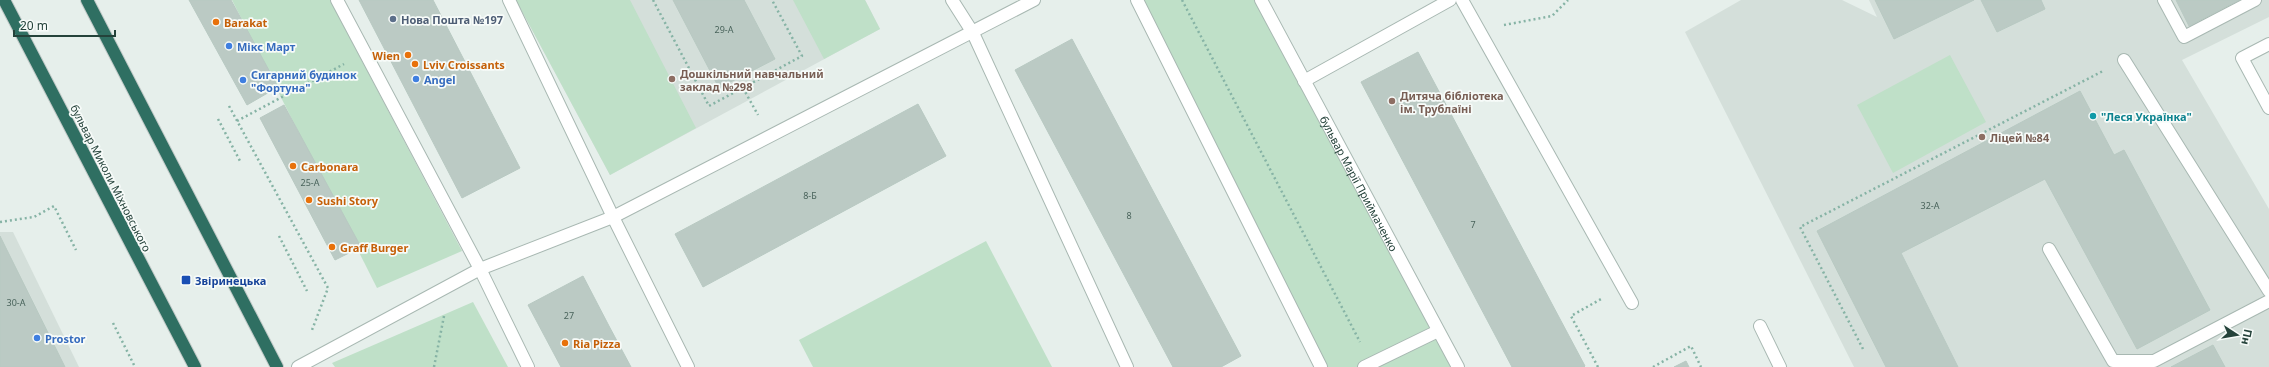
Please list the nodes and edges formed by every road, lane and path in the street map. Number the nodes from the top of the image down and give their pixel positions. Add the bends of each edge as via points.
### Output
1 (4, 0) edge
2 (87, 0) edge
3 (337, 0) edge
4 (509, 0) edge
5 (653, 0) edge
6 (772, 0) edge
7 (952, 0) edge
8 (1034, 0) edge
9 (1138, 0) edge
10 (1182, 0) edge
11 (1261, 0) edge
12 (1450, 0) edge
13 (1462, 0) edge
14 (1568, 0) edge
15 (2164, 0) edge
16 (2255, 0) edge
17 (1507, 22) dead end
18 (973, 33) junction
19 (2269, 44) edge
20 (364, 53) junction
21 (2124, 60) joint
22 (1304, 81) junction
23 (743, 88) junction
24 (750, 99) dead end
25 (228, 106) dead end
26 (2269, 108) edge
27 (218, 119) dead end
28 (237, 121) junction
29 (240, 161) dead end
30 (613, 217) junction
31 (0, 222) edge
32 (279, 236) dead end
33 (2049, 249) dead end
34 (76, 250) dead end
35 (480, 269) junction
36 (450, 284) junction
37 (1623, 286) junction
38 (307, 291) dead end
39 (2269, 291) edge
40 (2269, 301) edge
41 (1632, 303) dead end
42 (113, 323) dead end
43 (1760, 326) dead end
44 (312, 330) dead end
45 (1438, 331) junction
46 (1863, 349) dead end
47 (1368, 365) edge
48 (135, 367) edge
49 (195, 367) edge
50 (277, 367) edge
51 (298, 367) edge
52 (434, 367) edge
53 (528, 367) edge
54 (688, 367) edge
55 (1127, 367) edge
56 (1321, 367) edge
57 (1458, 367) edge
58 (1598, 367) edge
59 (1653, 367) edge
60 (1701, 367) edge
61 (1780, 367) edge

1 - 49 highway, бульвар Миколи Міхновського
2 - 50 highway
3 - 20 street
4 - 30 street
5 - 23 path via 709,106
6 - 23 path via 802,56
7 - 18 street
8 - 18 street
9 - 56 street
10 - 47 path
11 - 22 street, бульвар Марії Приймаченко
12 - 22 street
13 - 37 street
14 - 17 path via 1552,16
15 - 16 street via 2184,37
18 - 30 street
18 - 55 street
19 - 26 street via 2242,58
20 - 28 path
20 - 35 street
21 - 39 street
21 - 46 path via 1800,227
22 - 45 street, бульвар Марії Приймаченко
23 - 24 path
25 - 28 path
27 - 29 path
28 - 44 path via 328,288
30 - 35 street
30 - 54 street
31 - 34 path via 34,217 54,206
32 - 38 path
33 - 40 street via 2113,361 2154,361
35 - 36 street
35 - 53 street
36 - 51 street
36 - 52 path
37 - 41 street
37 - 58 path via 1571,316
42 - 48 path
43 - 61 street
45 - 47 street
45 - 57 street, бульвар Марії Приймаченко
59 - 60 path via 1691,346

